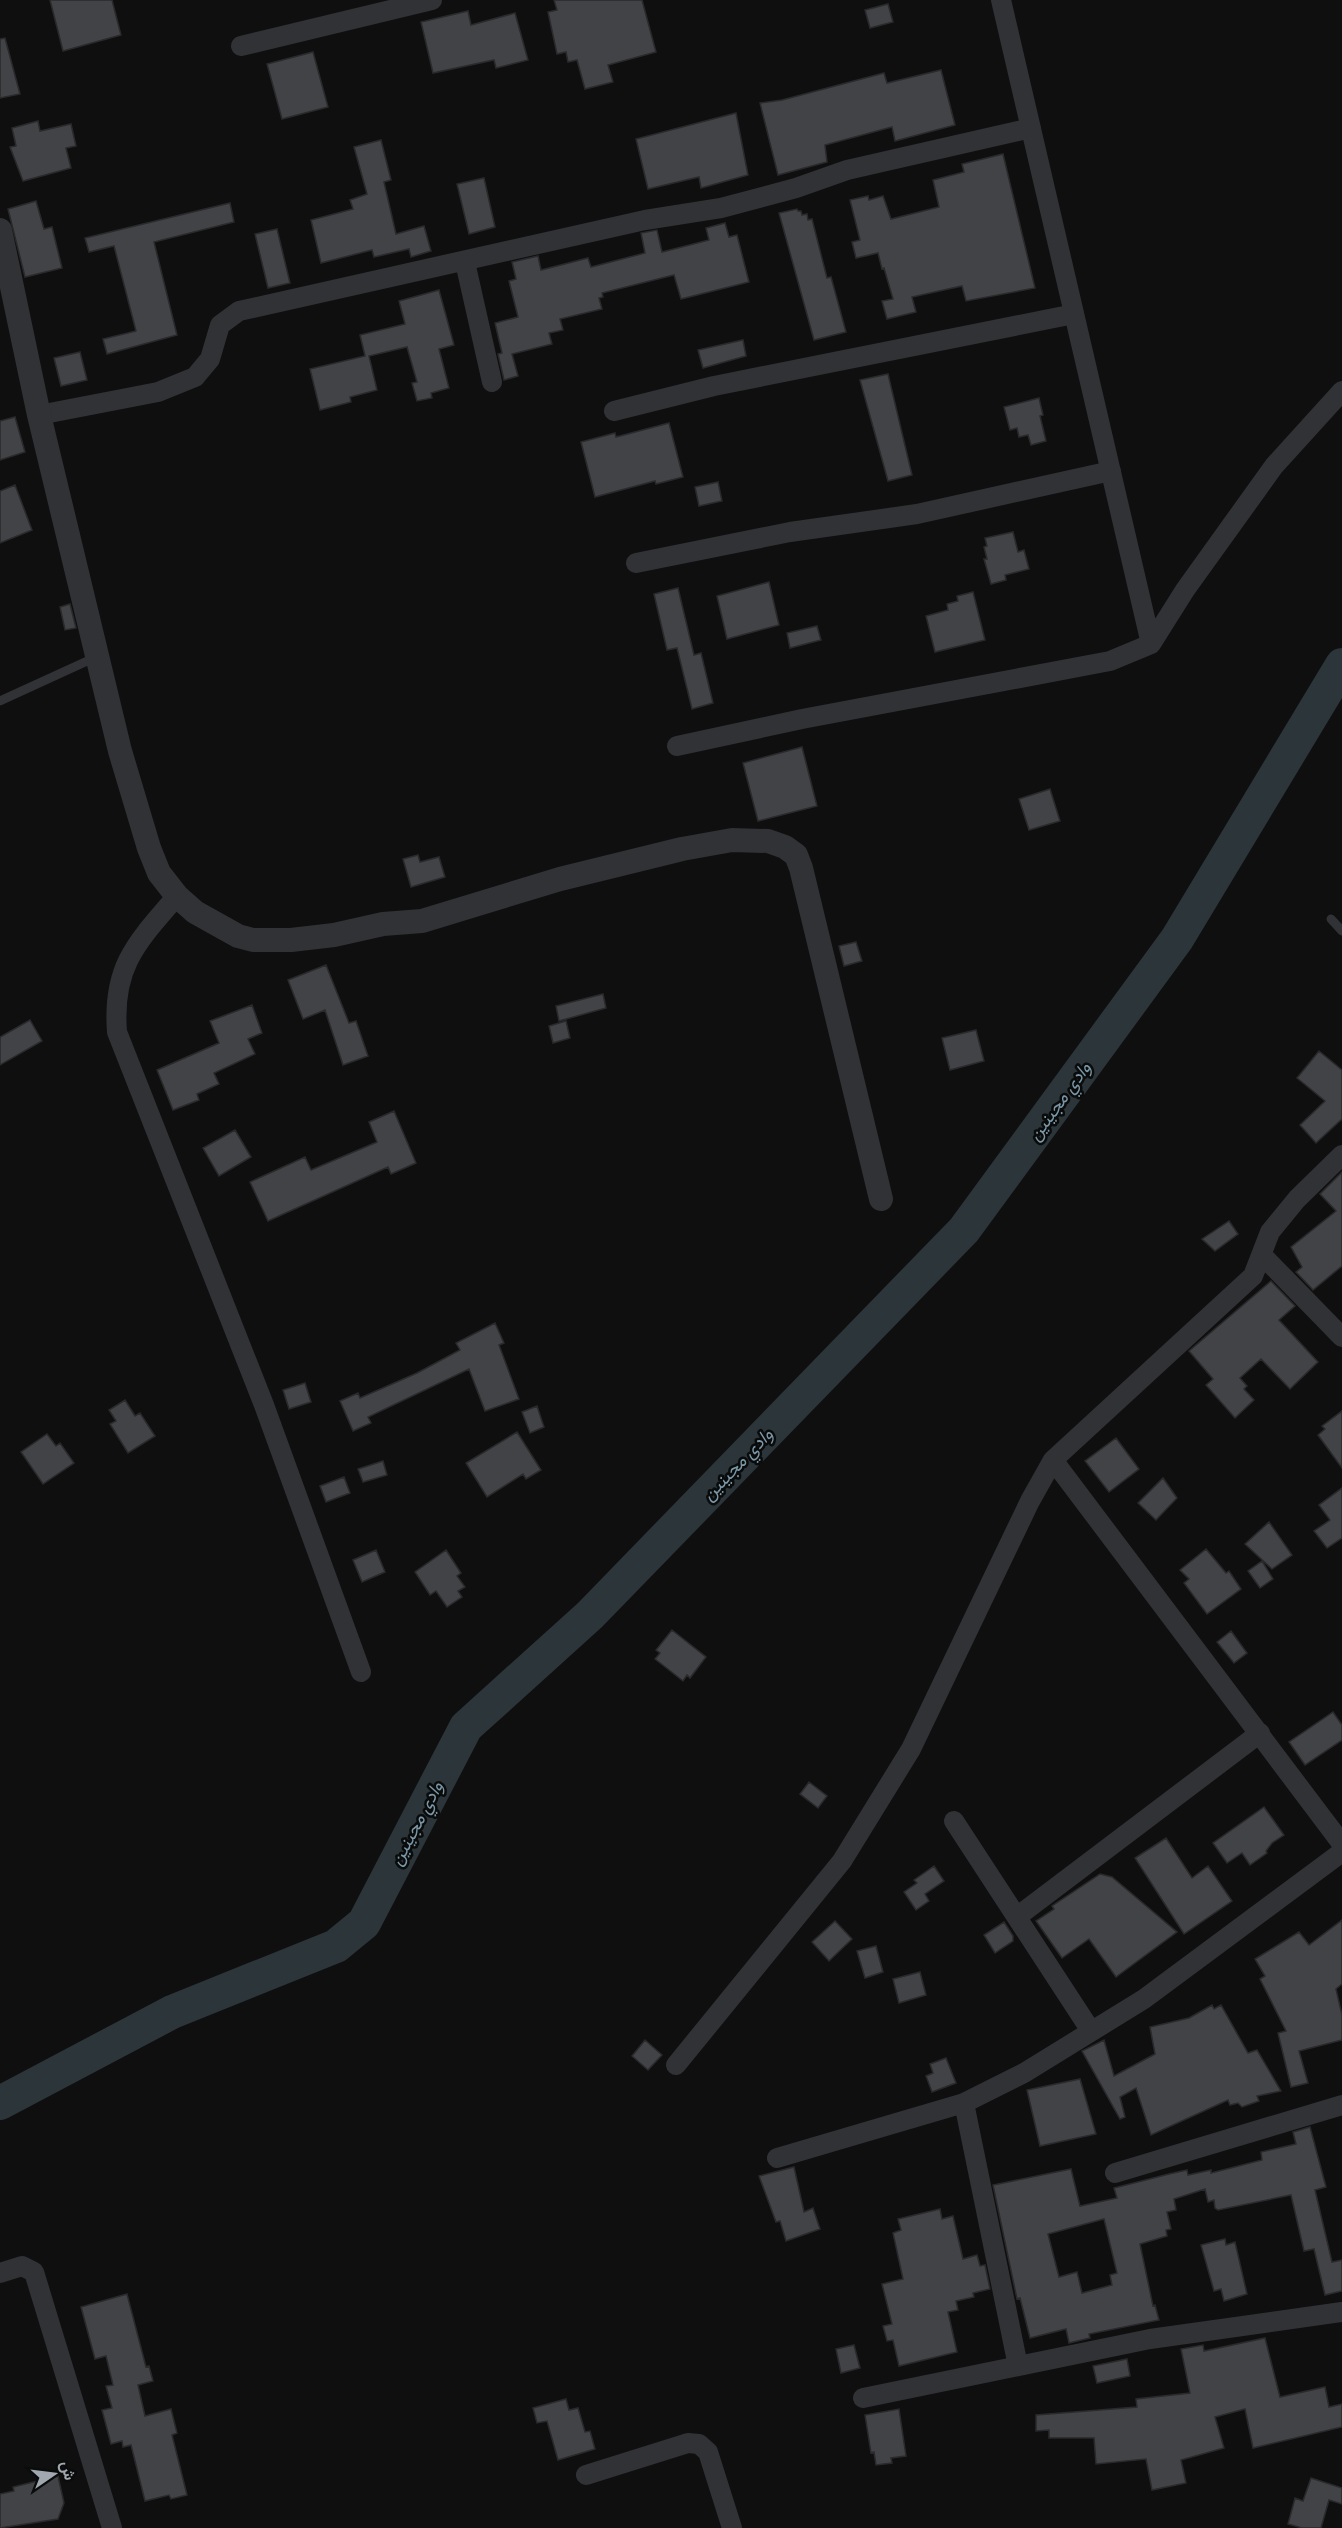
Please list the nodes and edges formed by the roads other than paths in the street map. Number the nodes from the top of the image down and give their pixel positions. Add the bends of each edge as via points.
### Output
1 (432, 0) edge
2 (1001, 0) edge
3 (241, 46) dead end
4 (1031, 128) junction
5 (0, 230) edge
6 (465, 262) junction
7 (1074, 314) junction
8 (492, 382) dead end
9 (1342, 392) edge
10 (614, 411) dead end
11 (39, 415) junction
12 (1111, 471) junction
13 (636, 563) dead end
14 (1151, 644) junction
15 (96, 657) junction
16 (0, 701) edge
17 (677, 746) dead end
18 (177, 896) junction
19 (1330, 919) dead end
20 (1342, 931) edge
21 (1342, 1155) edge
22 (882, 1199) dead end
23 (1262, 1255) junction
24 (1342, 1337) edge
25 (1053, 1460) junction
26 (361, 1672) dead end
27 (1260, 1733) junction
28 (954, 1821) dead end
29 (1342, 1844) edge
30 (1342, 1852) edge
31 (1018, 1916) junction
32 (1091, 2031) junction
33 (676, 2066) dead end
34 (964, 2103) junction
35 (1342, 2105) edge
36 (777, 2158) dead end
37 (1115, 2173) dead end
38 (0, 2273) edge
39 (1342, 2312) edge
40 (1018, 2366) junction
41 (863, 2398) dead end
42 (586, 2475) dead end
43 (112, 2528) edge
44 (732, 2528) edge

1 - 3 street
2 - 4 street
4 - 6 street via 847,170 722,208 645,220
4 - 7 street
5 - 11 street
6 - 8 street
6 - 11 street via 240,311 220,325 210,359 195,377 158,392
7 - 10 street via 714,386
7 - 12 street
9 - 14 street via 1274,466
11 - 15 street
12 - 13 street via 917,514 790,532
12 - 14 street
14 - 17 street via 1110,661
15 - 16 lane
15 - 18 street via 149,848 159,873
18 - 22 street via 195,912 238,936 291,940 422,921 560,879 682,849 748,839 785,847 796,855 801,868
18 - 26 street via 123,965 115,1007 117,1032 264,1405
19 - 20 lane
21 - 23 street via 1269,1232
23 - 24 street
23 - 25 street via 1253,1276
25 - 27 street
25 - 33 street via 911,1749 842,1861
27 - 29 street
27 - 31 street
28 - 31 street
30 - 32 street via 1144,1999
31 - 32 street
32 - 34 street via 1024,2073
34 - 36 street
34 - 40 street
35 - 37 street
38 - 43 street via 22,2266 34,2272
39 - 40 street via 1150,2339
40 - 41 street
42 - 44 street via 688,2443 699,2444 708,2452

